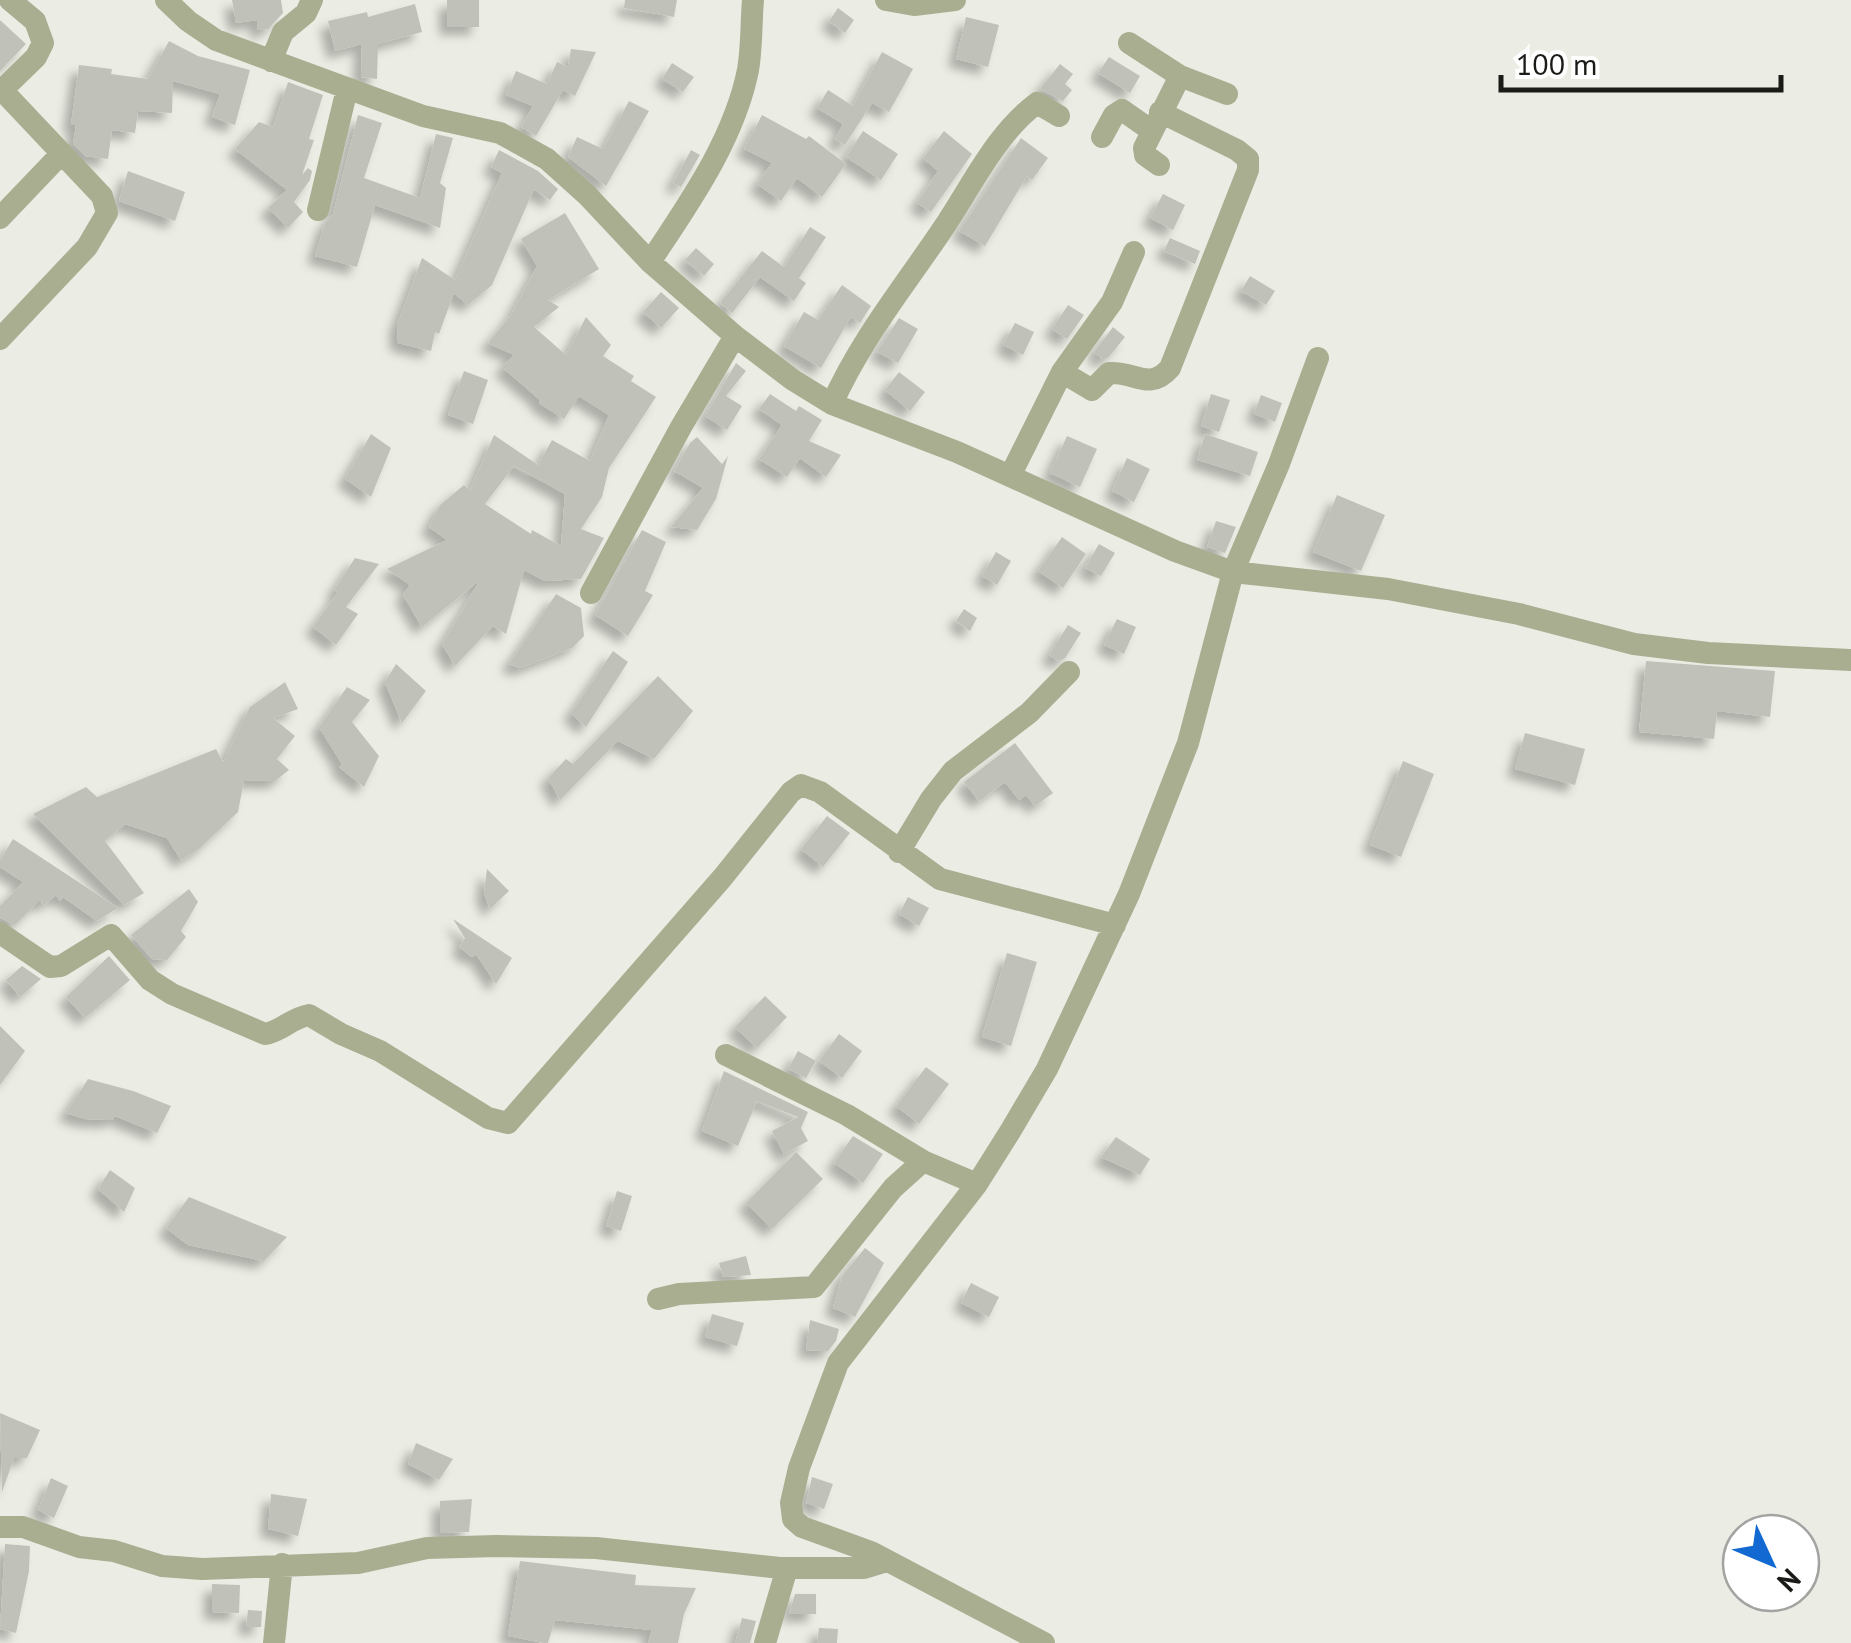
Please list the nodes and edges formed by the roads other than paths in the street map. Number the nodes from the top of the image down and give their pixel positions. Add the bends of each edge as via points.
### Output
1 (10, 0) edge
2 (166, 0) edge
3 (312, 0) edge
4 (753, 0) edge
5 (886, 0) edge
6 (955, 0) edge
7 (1129, 43) dead end
8 (271, 61) junction
9 (1180, 76) junction
10 (348, 89) junction
11 (1, 91) edge
12 (1228, 94) dead end
13 (1059, 116) dead end
14 (1156, 122) junction
15 (1102, 138) dead end
16 (62, 153) junction
17 (1159, 165) dead end
18 (318, 210) dead end
19 (0, 218) edge
20 (1134, 252) dead end
21 (650, 262) junction
22 (735, 336) junction
23 (0, 338) edge
24 (1318, 358) dead end
25 (1062, 372) junction
26 (832, 404) junction
27 (1010, 476) junction
28 (1233, 572) junction
29 (591, 593) dead end
30 (1851, 660) edge
31 (1069, 672) dead end
32 (898, 852) junction
33 (1115, 925) junction
34 (0, 932) edge
35 (726, 1054) dead end
36 (923, 1161) junction
37 (977, 1184) junction
38 (658, 1299) dead end
39 (0, 1527) edge
40 (887, 1561) junction
41 (282, 1564) junction
42 (786, 1568) junction
43 (274, 1643) edge
44 (765, 1643) edge
45 (1044, 1643) edge

1 - 11 street via 34,21 43,44
2 - 8 street via 216,40
3 - 8 street via 283,32
4 - 21 street via 747,76 724,139
5 - 6 street
7 - 9 street
8 - 10 street
9 - 12 street
9 - 14 street
10 - 18 street
10 - 21 street via 423,116 500,133 547,159
11 - 16 street
13 - 26 street via 1037,103 1008,130 846,371
14 - 15 street via 1122,110
14 - 17 street via 1144,152
14 - 25 street via 1248,158 1224,238 1165,374 1154,381 1109,373 1092,390
16 - 19 street
16 - 23 street via 102,196 104,221
20 - 25 street via 1112,302
21 - 22 street
22 - 26 street
22 - 29 street
24 - 28 street
25 - 27 street
26 - 27 street
27 - 28 street
28 - 30 street via 1388,590 1634,644
28 - 33 street via 1188,743
31 - 32 street via 953,771
32 - 33 street via 960,886
32 - 34 street via 800,784 508,1123 488,1118 309,1015 265,1034 201,1008 150,980 111,935 50,967
33 - 37 street via 1047,1068
35 - 36 street
36 - 37 street
36 - 38 street via 893,1188 814,1287
37 - 40 street via 838,1363 799,1468 790,1512 798,1523
39 - 41 street via 23,1527 162,1566
40 - 42 street via 864,1568
40 - 45 street
41 - 42 street via 358,1563 427,1548 496,1546 596,1548
41 - 43 street
42 - 44 street

